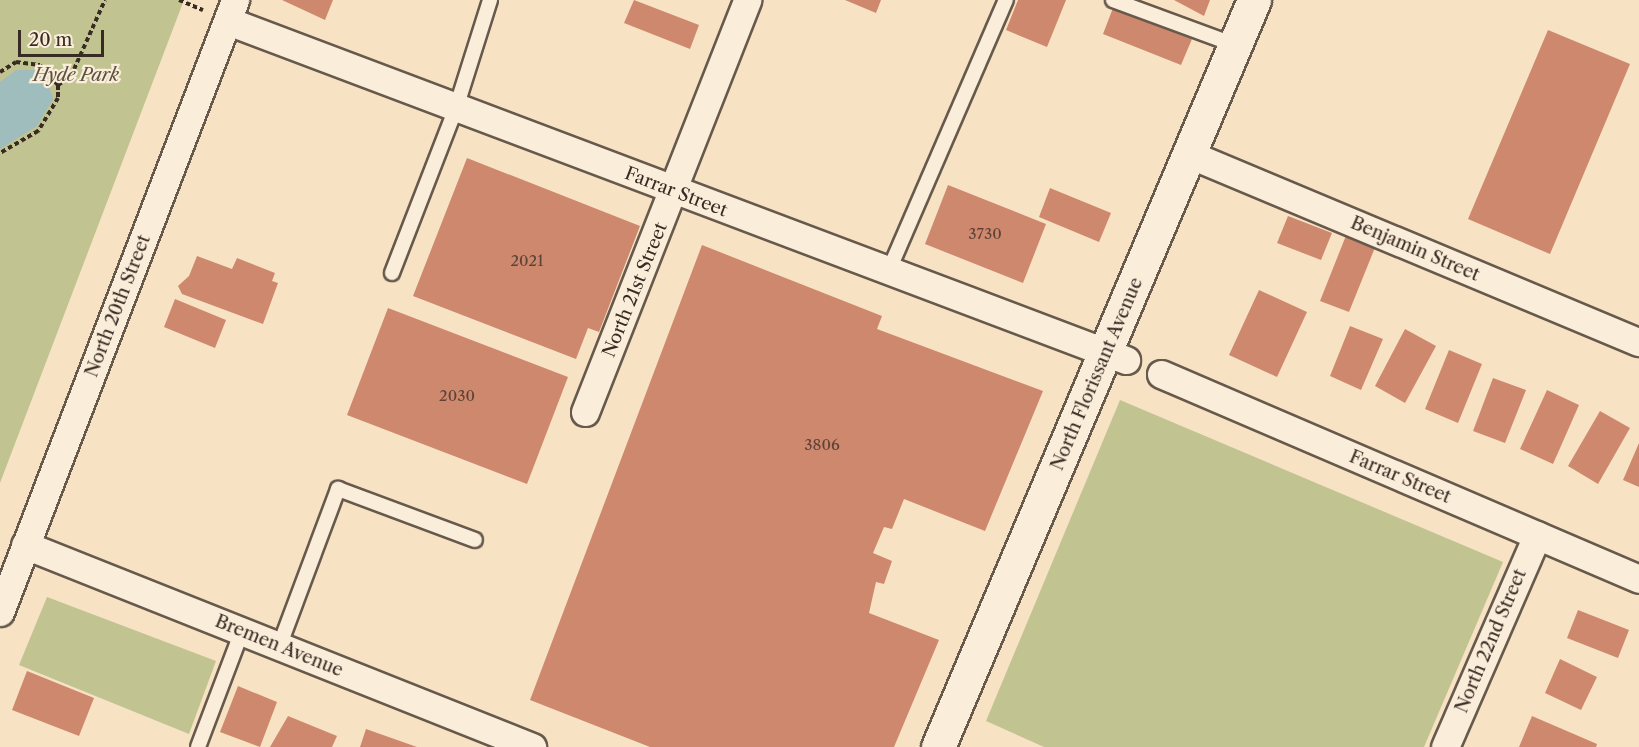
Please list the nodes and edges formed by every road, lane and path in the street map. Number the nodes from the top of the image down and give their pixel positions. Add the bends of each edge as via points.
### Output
1 (105, 0) edge
2 (490, 0) edge
3 (747, 0) edge
4 (1006, 0) edge
5 (1113, 0) edge
6 (1254, 0) edge
7 (232, 10) edge
8 (1235, 45) junction
9 (0, 72) edge
10 (58, 85) junction
11 (456, 108) junction
12 (0, 153) edge
13 (1191, 155) junction
14 (676, 192) junction
15 (889, 270) junction
16 (392, 273) dead end
17 (1639, 342) edge
18 (1117, 356) junction
19 (1161, 374) dead end
20 (585, 412) dead end
21 (1537, 535) junction
22 (475, 540) dead end
23 (25, 545) junction
24 (1639, 579) edge
25 (0, 612) edge
26 (242, 632) junction
27 (279, 647) junction
28 (473, 736) edge
29 (198, 747) edge
30 (532, 747) edge
31 (938, 747) edge
32 (1445, 747) edge

1 - 10 path via 71,76
2 - 11 lane
3 - 14 street, North 21st Street
4 - 15 lane
5 - 8 lane
6 - 8 main road, North Florissant Avenue
7 - 11 street, Farrar Street
7 - 23 street, North 20th Street
8 - 13 main road, North Florissant Avenue
9 - 10 path via 29,61 51,73
10 - 12 path via 54,110 38,131
11 - 14 street, Farrar Street
11 - 16 lane
13 - 17 street, Benjamin Street
13 - 18 main road, North Florissant Avenue
14 - 15 street, Farrar Street
14 - 20 street, North 21st Street
15 - 18 street, Farrar Street
18 - 31 main road, North Florissant Avenue
19 - 21 street, Farrar Street
21 - 24 street, Farrar Street
21 - 32 street, North 22nd Street
22 - 27 lane via 338,489
23 - 25 street, North 20th Street
23 - 26 street, Bremen Avenue
26 - 27 street, Bremen Avenue
26 - 29 lane
27 - 28 street, Bremen Avenue
28 - 30 street, Bremen Avenue

